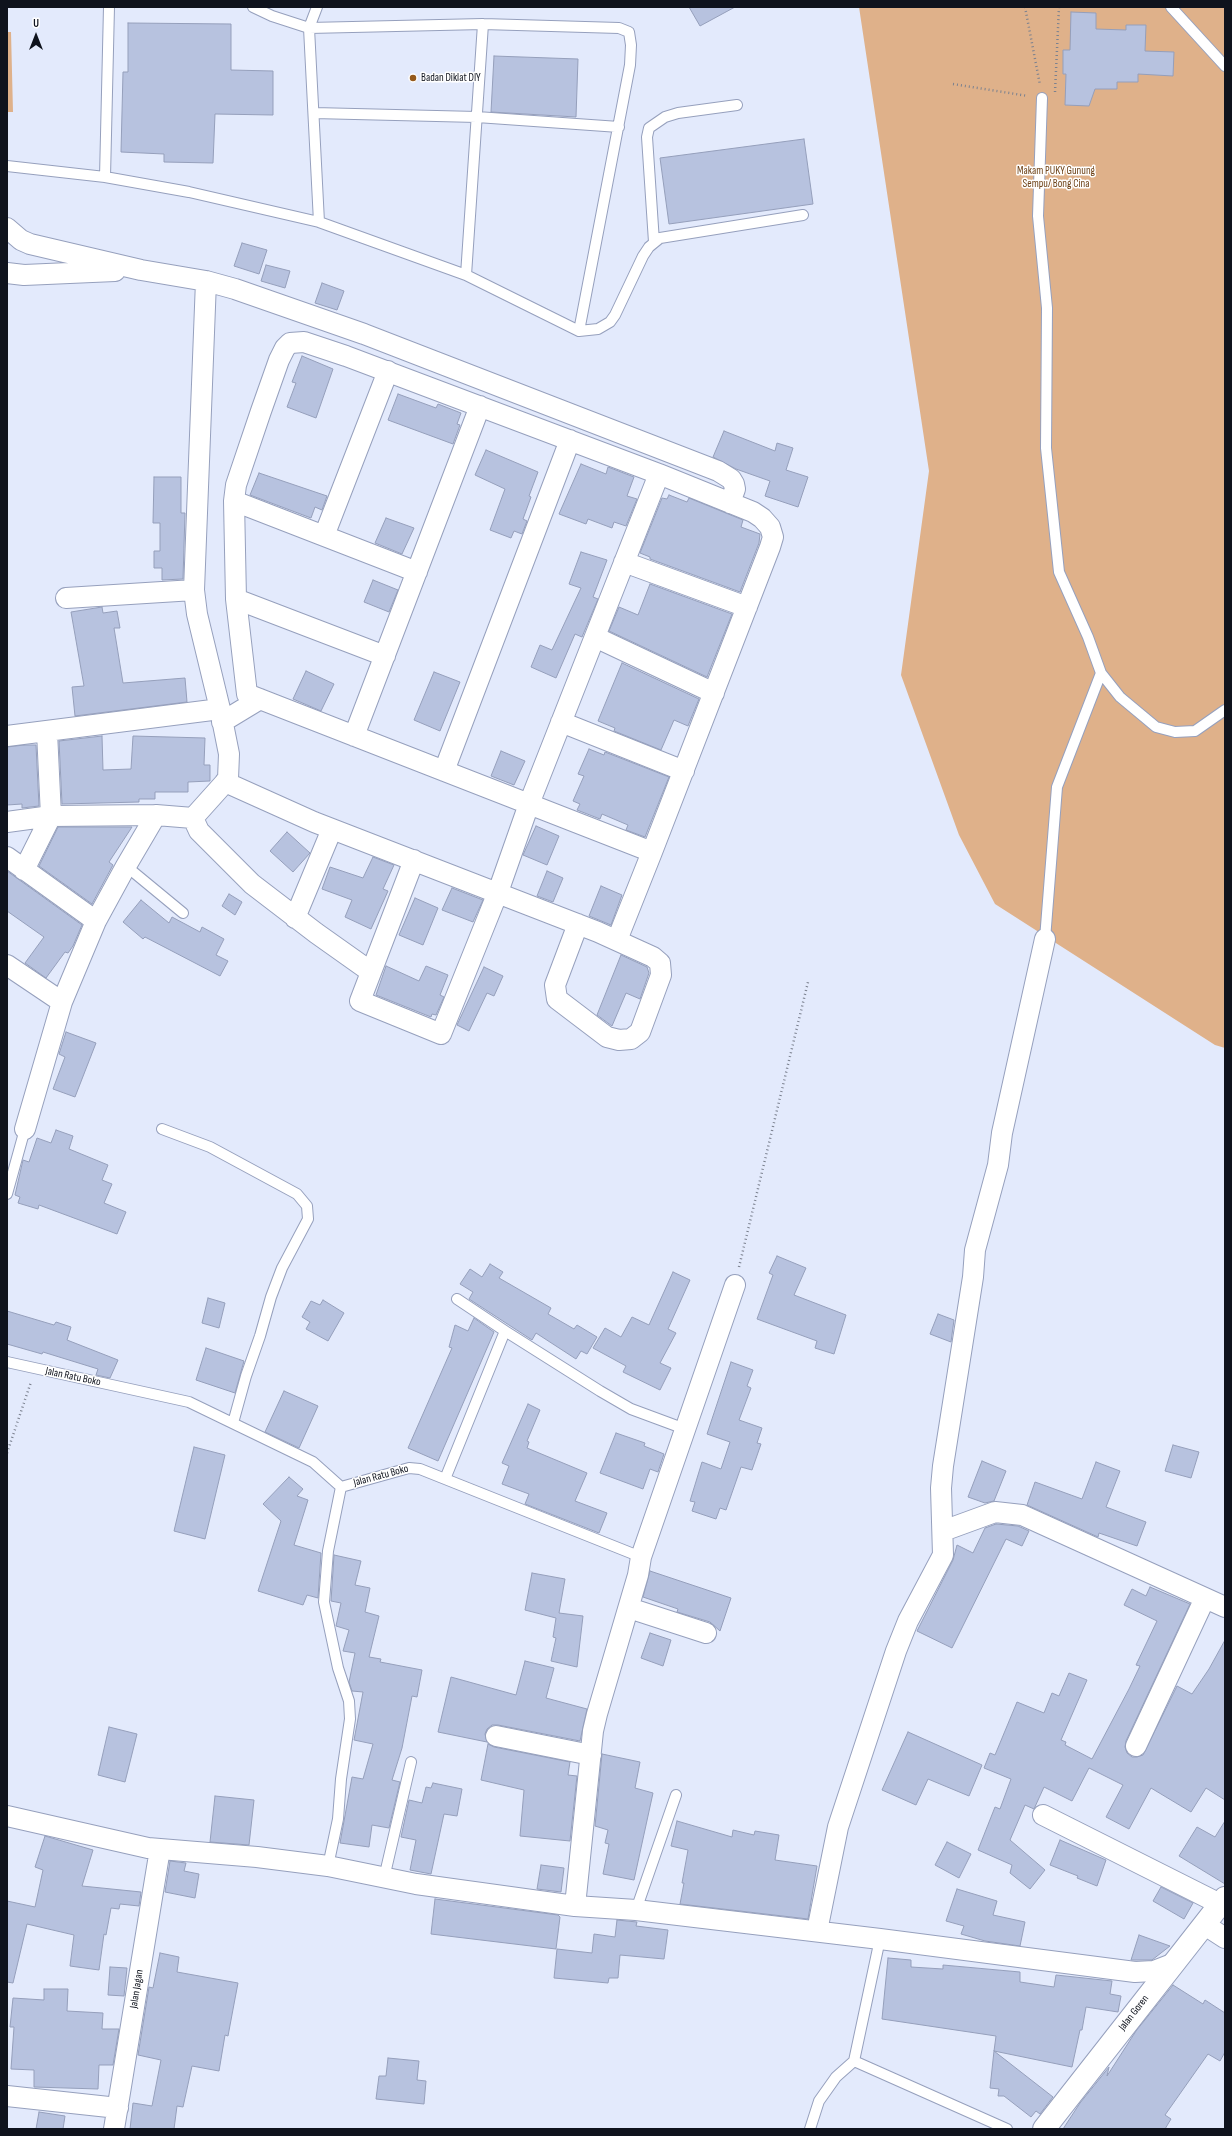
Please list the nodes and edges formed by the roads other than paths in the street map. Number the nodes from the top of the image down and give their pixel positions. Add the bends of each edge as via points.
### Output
1 (109, 7) edge
2 (253, 7) edge
3 (317, 7) edge
4 (1171, 7) edge
5 (483, 24) junction
6 (309, 28) junction
7 (1225, 66) edge
8 (1042, 98) road end
9 (737, 105) dead end
10 (314, 113) junction
11 (477, 117) junction
12 (619, 127) junction
13 (7, 166) edge
14 (105, 177) junction
15 (803, 215) dead end
16 (319, 222) junction
17 (7, 228) edge
18 (654, 242) junction
19 (141, 270) junction
20 (7, 273) edge
21 (466, 275) junction
22 (206, 281) junction
23 (579, 331) junction
24 (388, 371) junction
25 (480, 406) junction
26 (570, 440) junction
27 (658, 474) junction
28 (234, 501) junction
29 (730, 503) junction
30 (324, 536) junction
31 (624, 562) junction
32 (417, 572) junction
33 (194, 590) junction
34 (66, 598) dead end
35 (236, 599) junction
36 (747, 607) junction
37 (595, 637) junction
38 (385, 656) junction
39 (1102, 673) junction
40 (714, 693) junction
41 (260, 699) junction
42 (1225, 710) edge
43 (221, 715) junction
44 (561, 722) junction
45 (47, 732) junction
46 (7, 736) edge
47 (354, 736) junction
48 (444, 771) junction
49 (684, 771) junction
50 (225, 782) junction
51 (529, 804) junction
52 (156, 815) junction
53 (51, 816) junction
54 (193, 818) junction
55 (7, 822) edge
56 (332, 829) junction
57 (652, 852) junction
58 (7, 857) edge
59 (414, 860) junction
60 (126, 866) junction
61 (24, 870) junction
62 (498, 892) junction
63 (183, 913) dead end
64 (295, 918) junction
65 (96, 921) junction
66 (578, 924) junction
67 (1045, 939) joint
68 (617, 940) junction
69 (7, 965) edge
70 (371, 972) junction
71 (62, 1002) junction
72 (25, 1129) joint
73 (162, 1130) dead end
74 (7, 1194) edge
75 (735, 1285) road end
76 (457, 1299) dead end
77 (505, 1331) junction
78 (7, 1362) edge
79 (233, 1423) junction
80 (685, 1429) junction
81 (445, 1479) junction
82 (341, 1487) junction
83 (943, 1531) junction
84 (641, 1557) junction
85 (1205, 1598) junction
86 (1225, 1607) edge
87 (629, 1608) junction
88 (706, 1633) dead end
89 (496, 1736) dead end
90 (1136, 1746) dead end
91 (591, 1755) junction
92 (411, 1762) dead end
93 (676, 1795) dead end
94 (1043, 1814) dead end
95 (7, 1816) edge
96 (160, 1849) junction
97 (328, 1866) junction
98 (384, 1878) junction
99 (1222, 1901) edge
100 (575, 1906) junction
101 (636, 1910) junction
102 (1205, 1925) junction
103 (817, 1931) junction
104 (880, 1938) junction
105 (1225, 1938) edge
106 (1172, 1964) junction
107 (1134, 1972) junction
108 (1143, 2002) junction
109 (854, 2061) junction
110 (7, 2096) edge
111 (118, 2108) junction
112 (114, 2129) edge
113 (810, 2129) edge
114 (1007, 2129) edge
115 (1044, 2129) edge

1 - 14 lane
2 - 6 lane
3 - 6 lane
4 - 7 lane
5 - 6 lane
5 - 11 lane
5 - 12 lane via 625,29 629,32 631,45
6 - 10 lane
8 - 39 lane via 1038,216 1047,308 1046,448 1058,572
9 - 18 lane via 672,115 649,128 647,137
10 - 11 lane
10 - 16 lane
11 - 12 lane
11 - 21 lane
12 - 23 lane
13 - 14 lane
14 - 16 lane via 196,194
15 - 18 lane via 673,235
16 - 21 lane
17 - 19 street via 30,244
18 - 23 lane via 643,256 610,322 598,329
19 - 20 street via 24,276
19 - 22 street
21 - 23 lane
22 - 29 street via 364,334 718,471 734,484 735,490
22 - 33 street
24 - 25 street
24 - 28 street via 304,342 290,343 285,348 261,411 236,485
24 - 30 street
25 - 26 street
25 - 32 street
26 - 27 street
26 - 48 street
27 - 29 street
27 - 31 street
28 - 30 street
28 - 35 street
29 - 36 street via 762,518 772,532 770,547
30 - 32 street
31 - 36 street
31 - 37 street
32 - 38 street
33 - 34 street
33 - 43 street via 197,614
35 - 38 street
35 - 41 street via 247,694
36 - 40 street
37 - 40 street
37 - 44 street
38 - 47 street
39 - 42 lane via 1120,697 1156,728 1175,732 1195,731
39 - 67 lane via 1057,787
40 - 49 street
41 - 43 street
41 - 47 street
43 - 45 street
43 - 50 street via 229,754 228,779
44 - 49 street
44 - 51 street
45 - 46 street
45 - 53 street
47 - 48 street
48 - 51 street
49 - 57 street
50 - 54 street
50 - 56 street
51 - 57 street
51 - 62 street
52 - 53 street
52 - 54 street
52 - 60 street
53 - 55 street
53 - 61 street
54 - 64 street via 199,832 252,884
56 - 59 street
56 - 64 street
57 - 68 street
58 - 61 street
59 - 62 street
59 - 70 street
60 - 63 lane
60 - 65 street
61 - 65 street
62 - 66 street
62 - 70 street via 441,1034 360,1001
64 - 70 street
65 - 71 street
66 - 68 street
66 - 68 street via 555,985 555,994 563,1004 600,1033 619,1040 631,1039 640,1032 662,966 653,957
67 - 83 street via 1002,1133 998,1165 975,1250 943,1466
69 - 71 street
71 - 72 street
72 - 74 lane
73 - 79 lane via 210,1147 297,1194 307,1206 308,1219 282,1268 271,1297
75 - 80 street
76 - 77 lane
77 - 80 lane via 631,1409
77 - 81 lane
78 - 79 lane, Jalan Ratu Boko via 189,1402
79 - 82 lane, Jalan Ratu Boko via 313,1462
80 - 84 street
81 - 82 lane, Jalan Ratu Boko via 414,1468
81 - 84 lane, Jalan Ratu Boko
82 - 97 lane via 328,1551 324,1602 338,1668 349,1701 350,1719 338,1819
83 - 85 street via 995,1512 1022,1515
83 - 103 street via 943,1555 903,1633 838,1827
84 - 87 street
85 - 86 street
85 - 90 street
87 - 88 street
87 - 91 street via 598,1714
89 - 91 street
91 - 100 street
92 - 98 lane
93 - 101 lane
94 - 99 street
95 - 96 street
96 - 97 street
96 - 111 street, Jalan Jagan
97 - 98 street
98 - 100 street
99 - 102 street, Jalan Goren
100 - 101 street
101 - 103 street
102 - 105 street
102 - 106 street, Jalan Goren
103 - 104 street
104 - 107 street
104 - 109 lane
106 - 107 street via 1154,1971
106 - 108 street, Jalan Goren
107 - 108 street via 1145,1984
108 - 115 street, Jalan Goren
109 - 113 lane via 836,2077 819,2101
109 - 114 lane
110 - 111 street
111 - 112 street, Jalan Jagan

